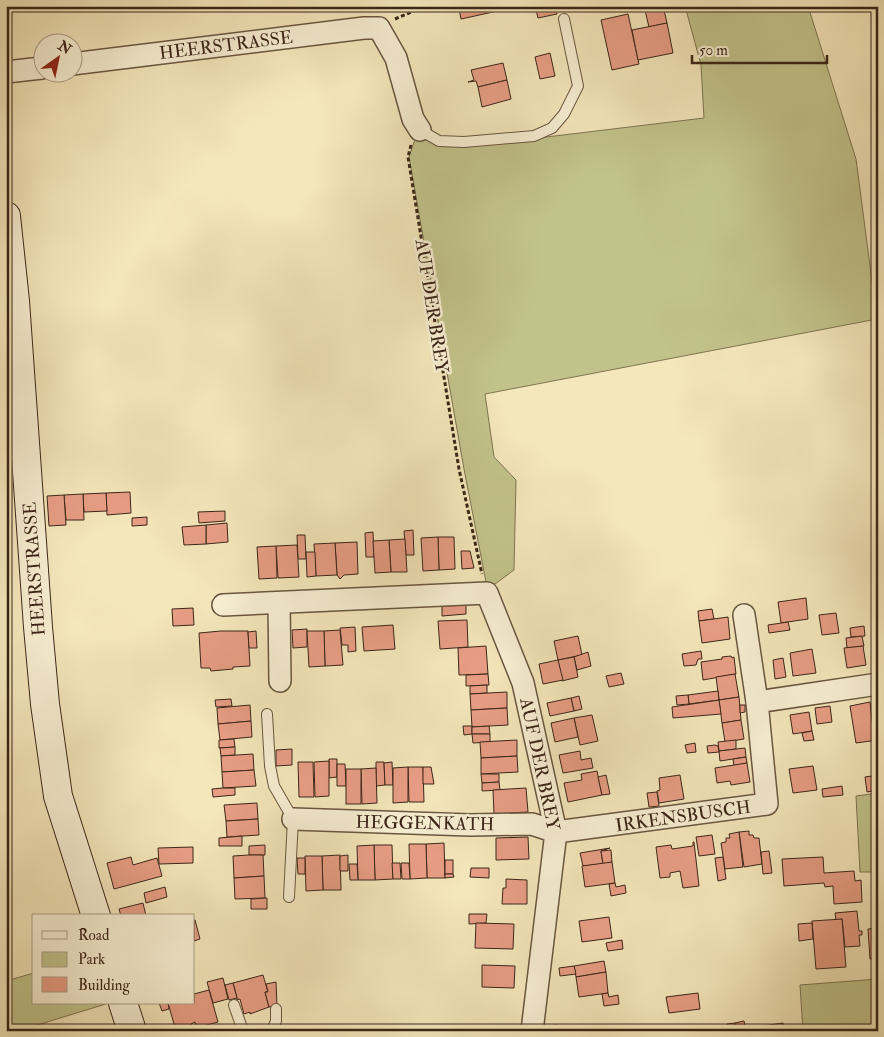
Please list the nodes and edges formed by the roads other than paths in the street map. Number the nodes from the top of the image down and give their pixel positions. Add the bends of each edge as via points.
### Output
1 (564, 19) dead end
2 (82, 63) edge
3 (32, 69) edge
4 (6, 72) edge
5 (420, 130) joint
6 (6, 216) edge
7 (11, 301) edge
8 (279, 604) junction
9 (223, 605) dead end
10 (744, 615) dead end
11 (280, 681) dead end
12 (878, 684) edge
13 (757, 702) junction
14 (267, 714) dead end
15 (293, 819) junction
16 (556, 832) junction
17 (289, 898) dead end
18 (95, 914) edge
19 (123, 1004) edge
20 (234, 1004) dead end
21 (276, 1009) dead end
22 (132, 1031) edge
23 (243, 1031) edge
24 (272, 1031) edge
25 (532, 1031) edge

1 - 5 lane via 578,86 564,114 552,128 534,136 464,142 439,141
2 - 5 street, HEERSTRASSE via 379,28 396,58
3 - 4 street
6 - 7 main road, HEERSTRASSE
7 - 18 main road, HEERSTRASSE via 45,704 58,796
8 - 9 street
8 - 11 street
8 - 16 street, AUF DER BREY via 487,593 523,683
10 - 13 street, IRKENSBUSCH
12 - 13 street
13 - 16 street, IRKENSBUSCH via 767,804
14 - 15 lane via 274,786
15 - 16 street, HEGGENKATH via 532,824
15 - 17 lane
16 - 25 street, AUF DER BREY
19 - 22 main road
20 - 23 lane
21 - 24 lane

